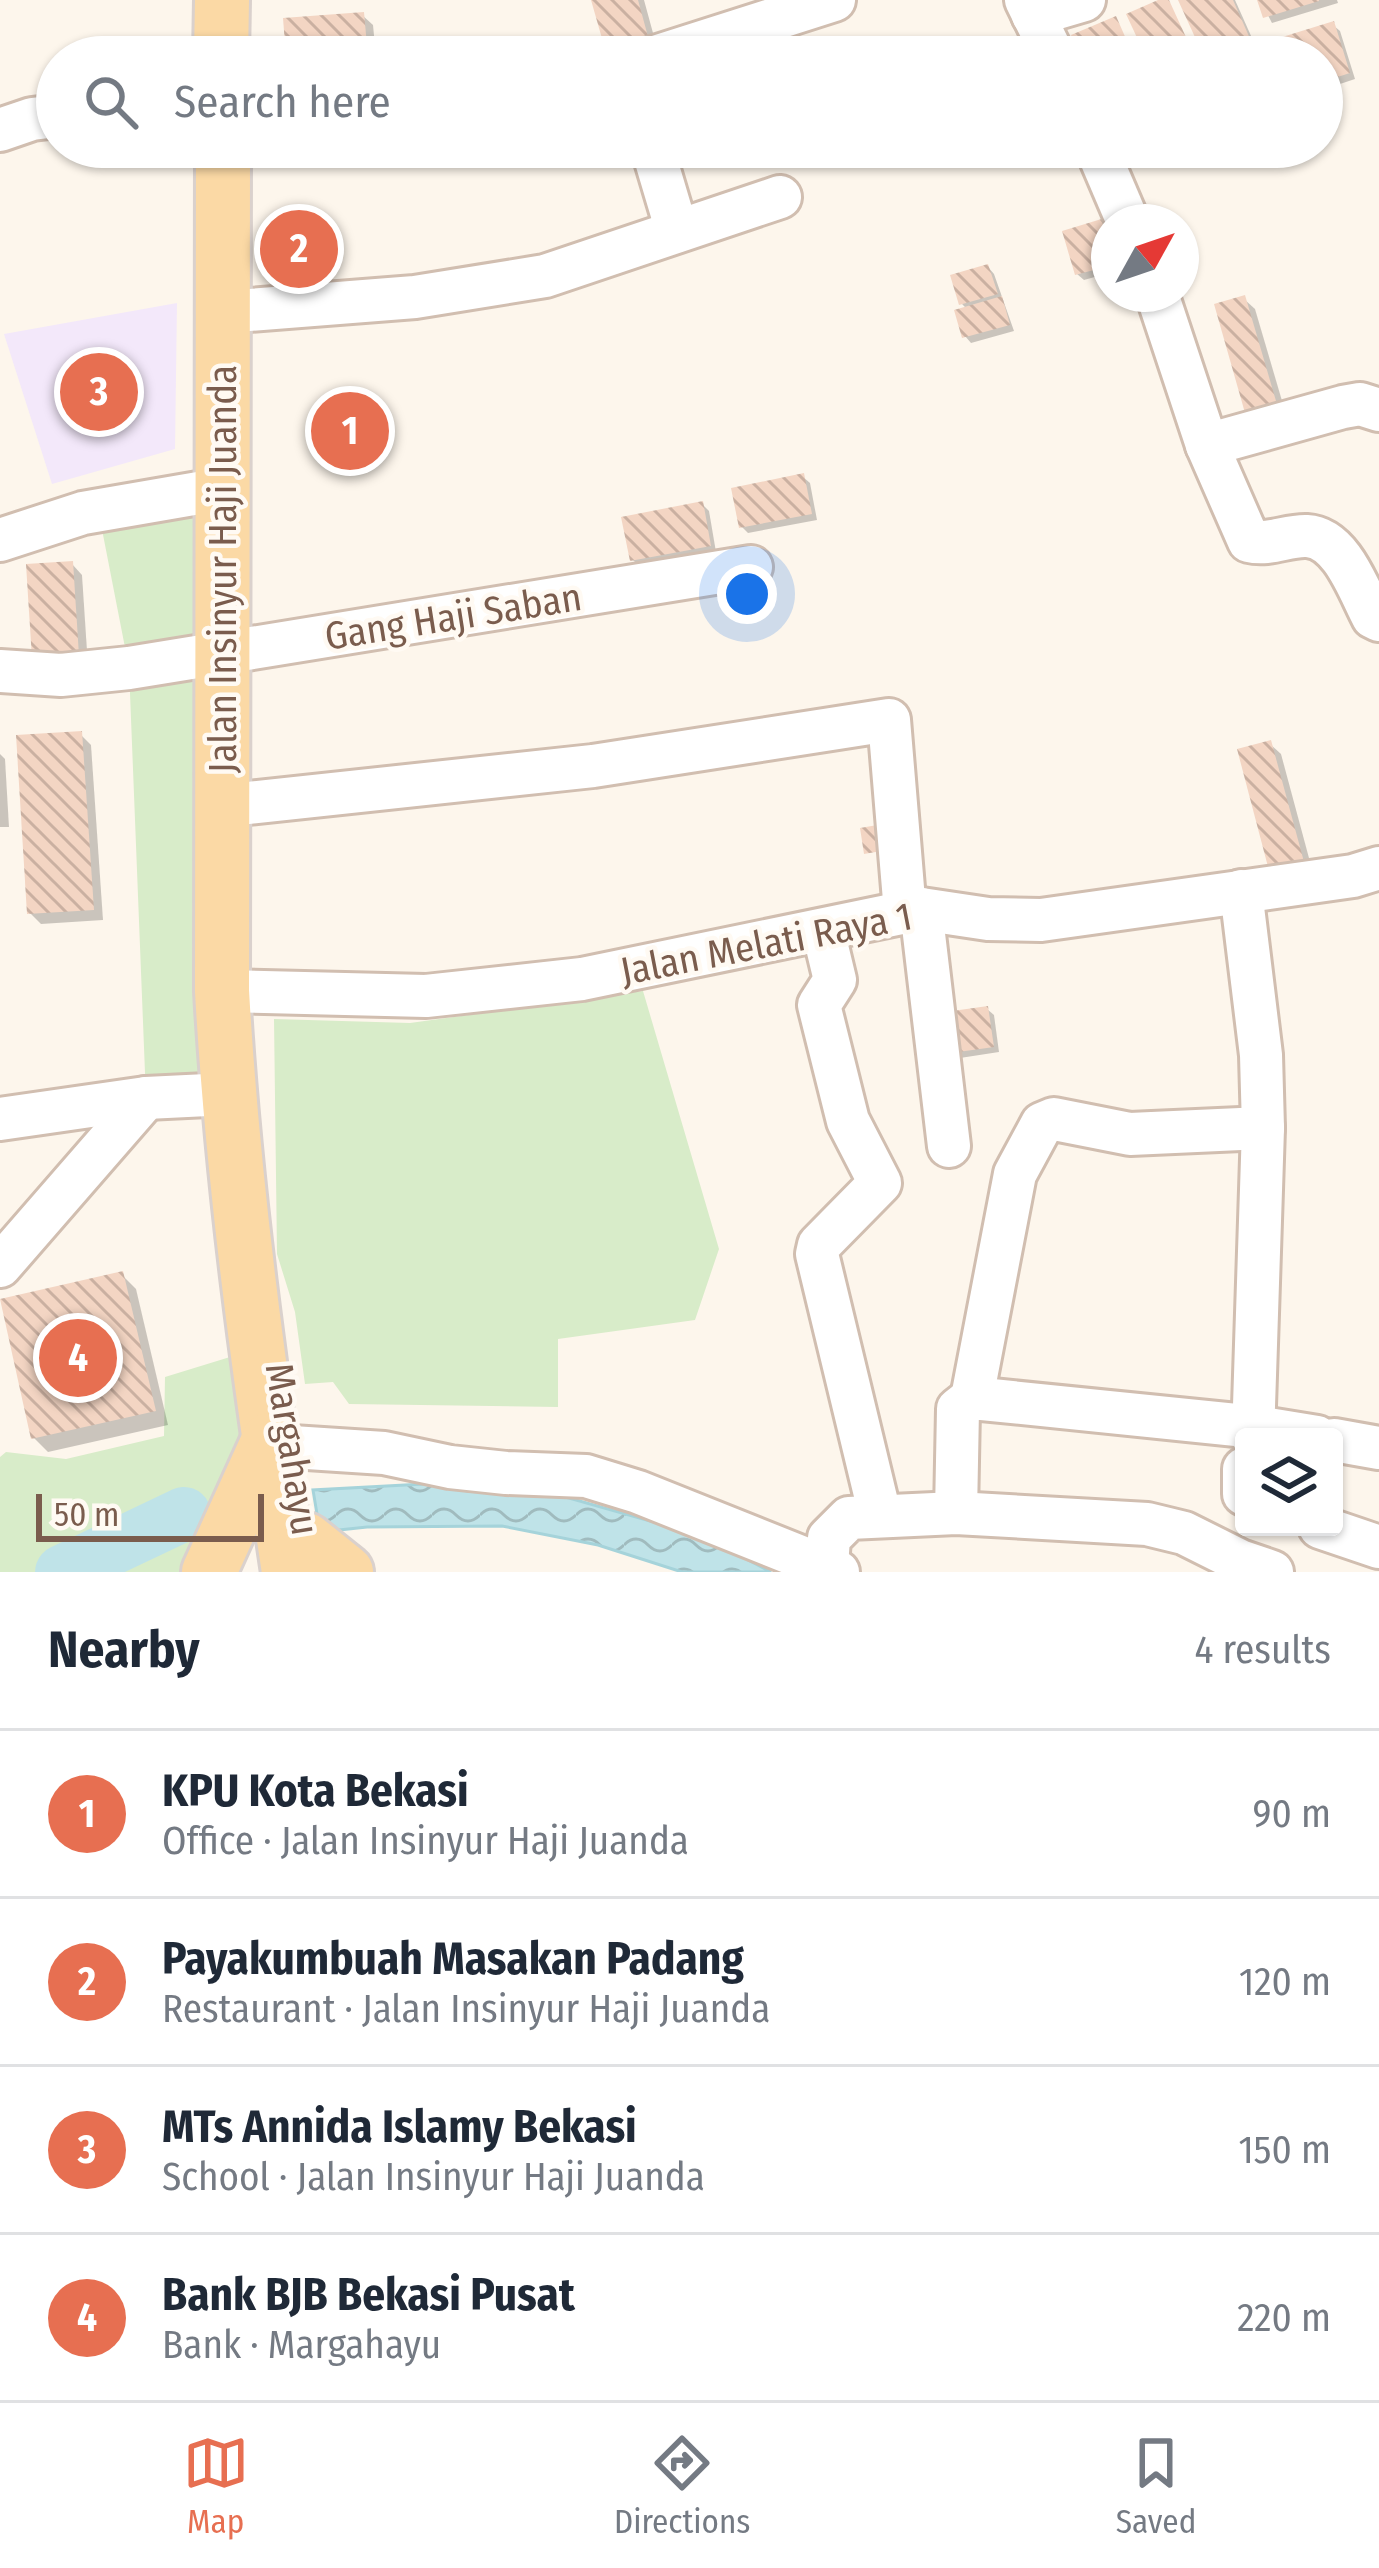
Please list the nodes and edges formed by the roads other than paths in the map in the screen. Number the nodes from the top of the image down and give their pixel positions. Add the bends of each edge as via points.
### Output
1 (222, 0) edge
2 (834, 0) edge
3 (1084, 0) edge
4 (792, 7) edge
5 (1030, 8) edge
6 (221, 36) edge
7 (713, 36) edge
8 (1044, 36) edge
9 (36, 119) edge
10 (0, 130) edge
11 (223, 168) edge
12 (658, 168) edge
13 (1105, 168) edge
14 (780, 197) dead end
15 (1120, 204) edge
16 (677, 232) junction
17 (224, 312) junction
18 (1163, 312) edge
19 (1379, 410) edge
20 (1207, 445) junction
21 (222, 489) junction
22 (0, 540) edge
23 (751, 567) dead end
24 (1379, 620) edge
25 (221, 651) junction
26 (0, 671) edge
27 (220, 806) junction
28 (1379, 868) edge
29 (1241, 891) junction
30 (913, 911) junction
31 (824, 930) junction
32 (221, 991) junction
33 (228, 1094) junction
34 (146, 1099) junction
35 (0, 1120) edge
36 (1263, 1128) junction
37 (949, 1146) dead end
38 (250, 1265) junction
39 (0, 1266) edge
40 (973, 1398) junction
41 (1254, 1428) edge
42 (1235, 1430) edge
43 (1343, 1442) edge
44 (280, 1443) junction
45 (1379, 1448) edge
46 (956, 1513) junction
47 (880, 1515) junction
48 (1343, 1535) edge
49 (1379, 1547) edge
50 (314, 1564) edge
51 (832, 1569) edge
52 (209, 1572) edge
53 (1272, 1572) edge

1 - 6 main road
2 - 4 street
3 - 5 street
4 - 7 street
5 - 8 street
9 - 10 street
11 - 17 main road, Jalan Insinyur Haji Juanda
12 - 16 street
13 - 15 street
14 - 16 street
16 - 17 street via 545,276 415,297
17 - 21 main road, Jalan Insinyur Haji Juanda
18 - 20 street
19 - 20 street via 1343,407
20 - 24 street via 1249,541 1320,540 1343,561
21 - 22 street via 82,513
21 - 25 main road, Jalan Insinyur Haji Juanda
23 - 25 street, Gang Haji Saban
25 - 26 street, Gang Haji Saban via 61,675
25 - 27 main road, Jalan Insinyur Haji Juanda
27 - 30 street via 593,766 889,720
27 - 32 main road, Jalan Insinyur Haji Juanda
28 - 29 street, Jalan Melati Raya 1
29 - 30 street, Jalan Melati Raya 1 via 1041,920
29 - 36 street
30 - 31 street, Jalan Melati Raya 1
30 - 37 street
31 - 32 street, Jalan Melati Raya 1 via 582,979 426,996
31 - 47 street via 835,980 819,1005 848,1120 880,1184 817,1254
32 - 33 main road, Jalan Insinyur Haji Juanda
33 - 34 street
33 - 38 main road, Jalan Insinyur Haji Juanda
34 - 35 street
34 - 39 street
36 - 40 street via 1130,1134 1054,1119 1042,1124 1015,1174
36 - 41 street
38 - 44 main road via 251,1323
38 - 44 main road, Margahayu via 272,1325
40 - 42 street
40 - 46 street via 958,1409
43 - 45 street
44 - 50 main road
44 - 51 street via 586,1476
44 - 52 main road
46 - 47 street
46 - 53 street via 1148,1524
47 - 51 street via 840,1523 829,1538
48 - 49 street

